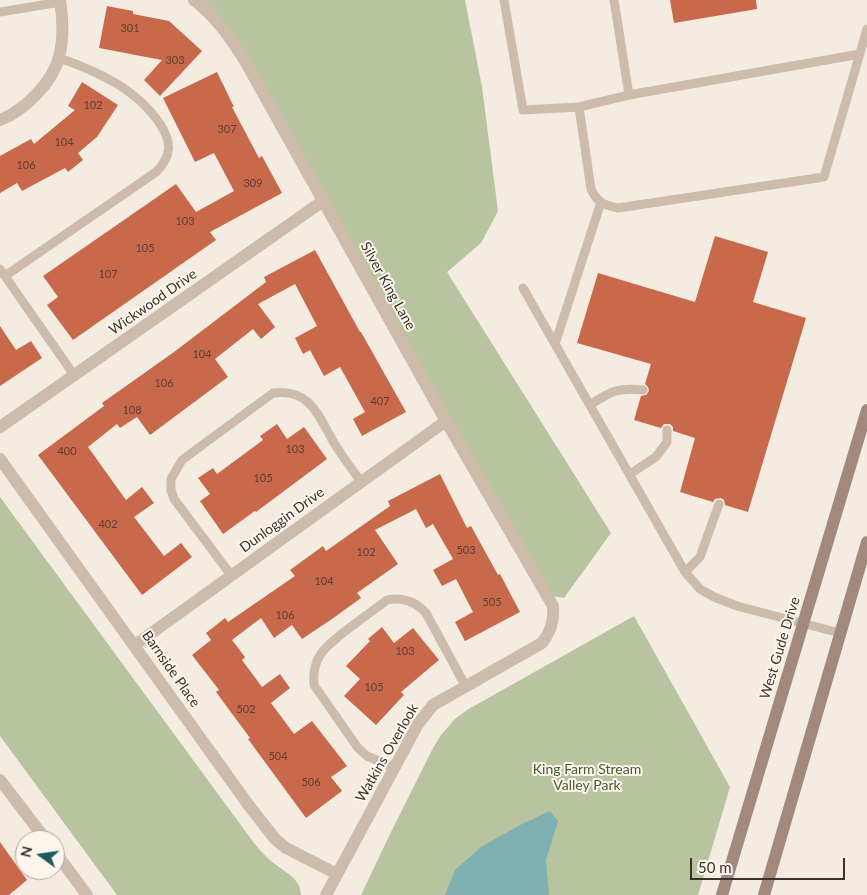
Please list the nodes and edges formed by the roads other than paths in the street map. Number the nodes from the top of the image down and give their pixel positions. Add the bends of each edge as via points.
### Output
1 (194, 0) edge
2 (504, 0) edge
3 (614, 0) edge
4 (60, 1) edge
5 (0, 12) edge
6 (867, 29) edge
7 (860, 54) junction
8 (60, 58) junction
9 (629, 95) junction
10 (579, 106) junction
11 (0, 120) edge
12 (323, 201) junction
13 (601, 202) junction
14 (2, 273) edge
15 (523, 288) dead end
16 (555, 344) junction
17 (74, 375) junction
18 (643, 390) dead end
19 (590, 404) junction
20 (867, 410) edge
21 (446, 421) junction
22 (0, 427) edge
23 (667, 430) dead end
24 (0, 459) edge
25 (630, 474) junction
26 (361, 482) junction
27 (719, 504) dead end
28 (867, 542) edge
29 (685, 572) junction
30 (231, 575) junction
31 (547, 594) joint
32 (803, 624) junction
33 (840, 634) junction
34 (135, 645) junction
35 (465, 685) junction
36 (395, 768) junction
37 (2, 786) edge
38 (38, 830) edge
39 (65, 865) edge
40 (337, 874) junction
41 (87, 895) edge
42 (326, 895) edge
43 (722, 895) edge
44 (764, 895) edge

1 - 12 street, Silver King Lane via 211,13 244,59
2 - 10 lane via 523,110
3 - 9 lane
4 - 5 lane
4 - 8 street via 63,34
6 - 7 lane
7 - 9 lane
7 - 13 lane via 824,177 618,208
8 - 11 street via 34,98
8 - 14 lane via 112,81 138,98 153,113 168,138 165,163
9 - 10 lane
10 - 13 lane via 591,189
12 - 17 street, Wickwood Drive
12 - 21 street, Silver King Lane
13 - 16 lane
14 - 17 lane
15 - 16 lane
16 - 19 lane
17 - 22 street, Wickwood Drive
18 - 19 lane via 626,388 607,393
19 - 25 lane
20 - 32 main road, West Gude Drive
21 - 26 street, Dunloggin Drive
21 - 31 street, Silver King Lane
23 - 25 lane via 667,442 656,457
24 - 34 street, Barnside Place
25 - 29 lane
26 - 30 street, Dunloggin Drive
26 - 30 lane via 314,408 295,394 285,391 273,393 182,460 171,479 170,490 174,499
27 - 29 lane via 700,558
28 - 33 main road
29 - 32 lane via 714,598
30 - 34 street, Dunloggin Drive
31 - 35 street, Watkins Overlook via 554,618 542,643
32 - 33 lane
32 - 43 main road, West Gude Drive
33 - 44 main road
34 - 40 street, Barnside Place via 275,839
35 - 36 street, Watkins Overlook via 433,705 418,724
35 - 36 lane via 426,613 407,600 387,600 326,647 315,664 314,685 358,748 367,756
36 - 40 street, Watkins Overlook
37 - 38 street
39 - 41 street
40 - 42 street, Watkins Overlook

